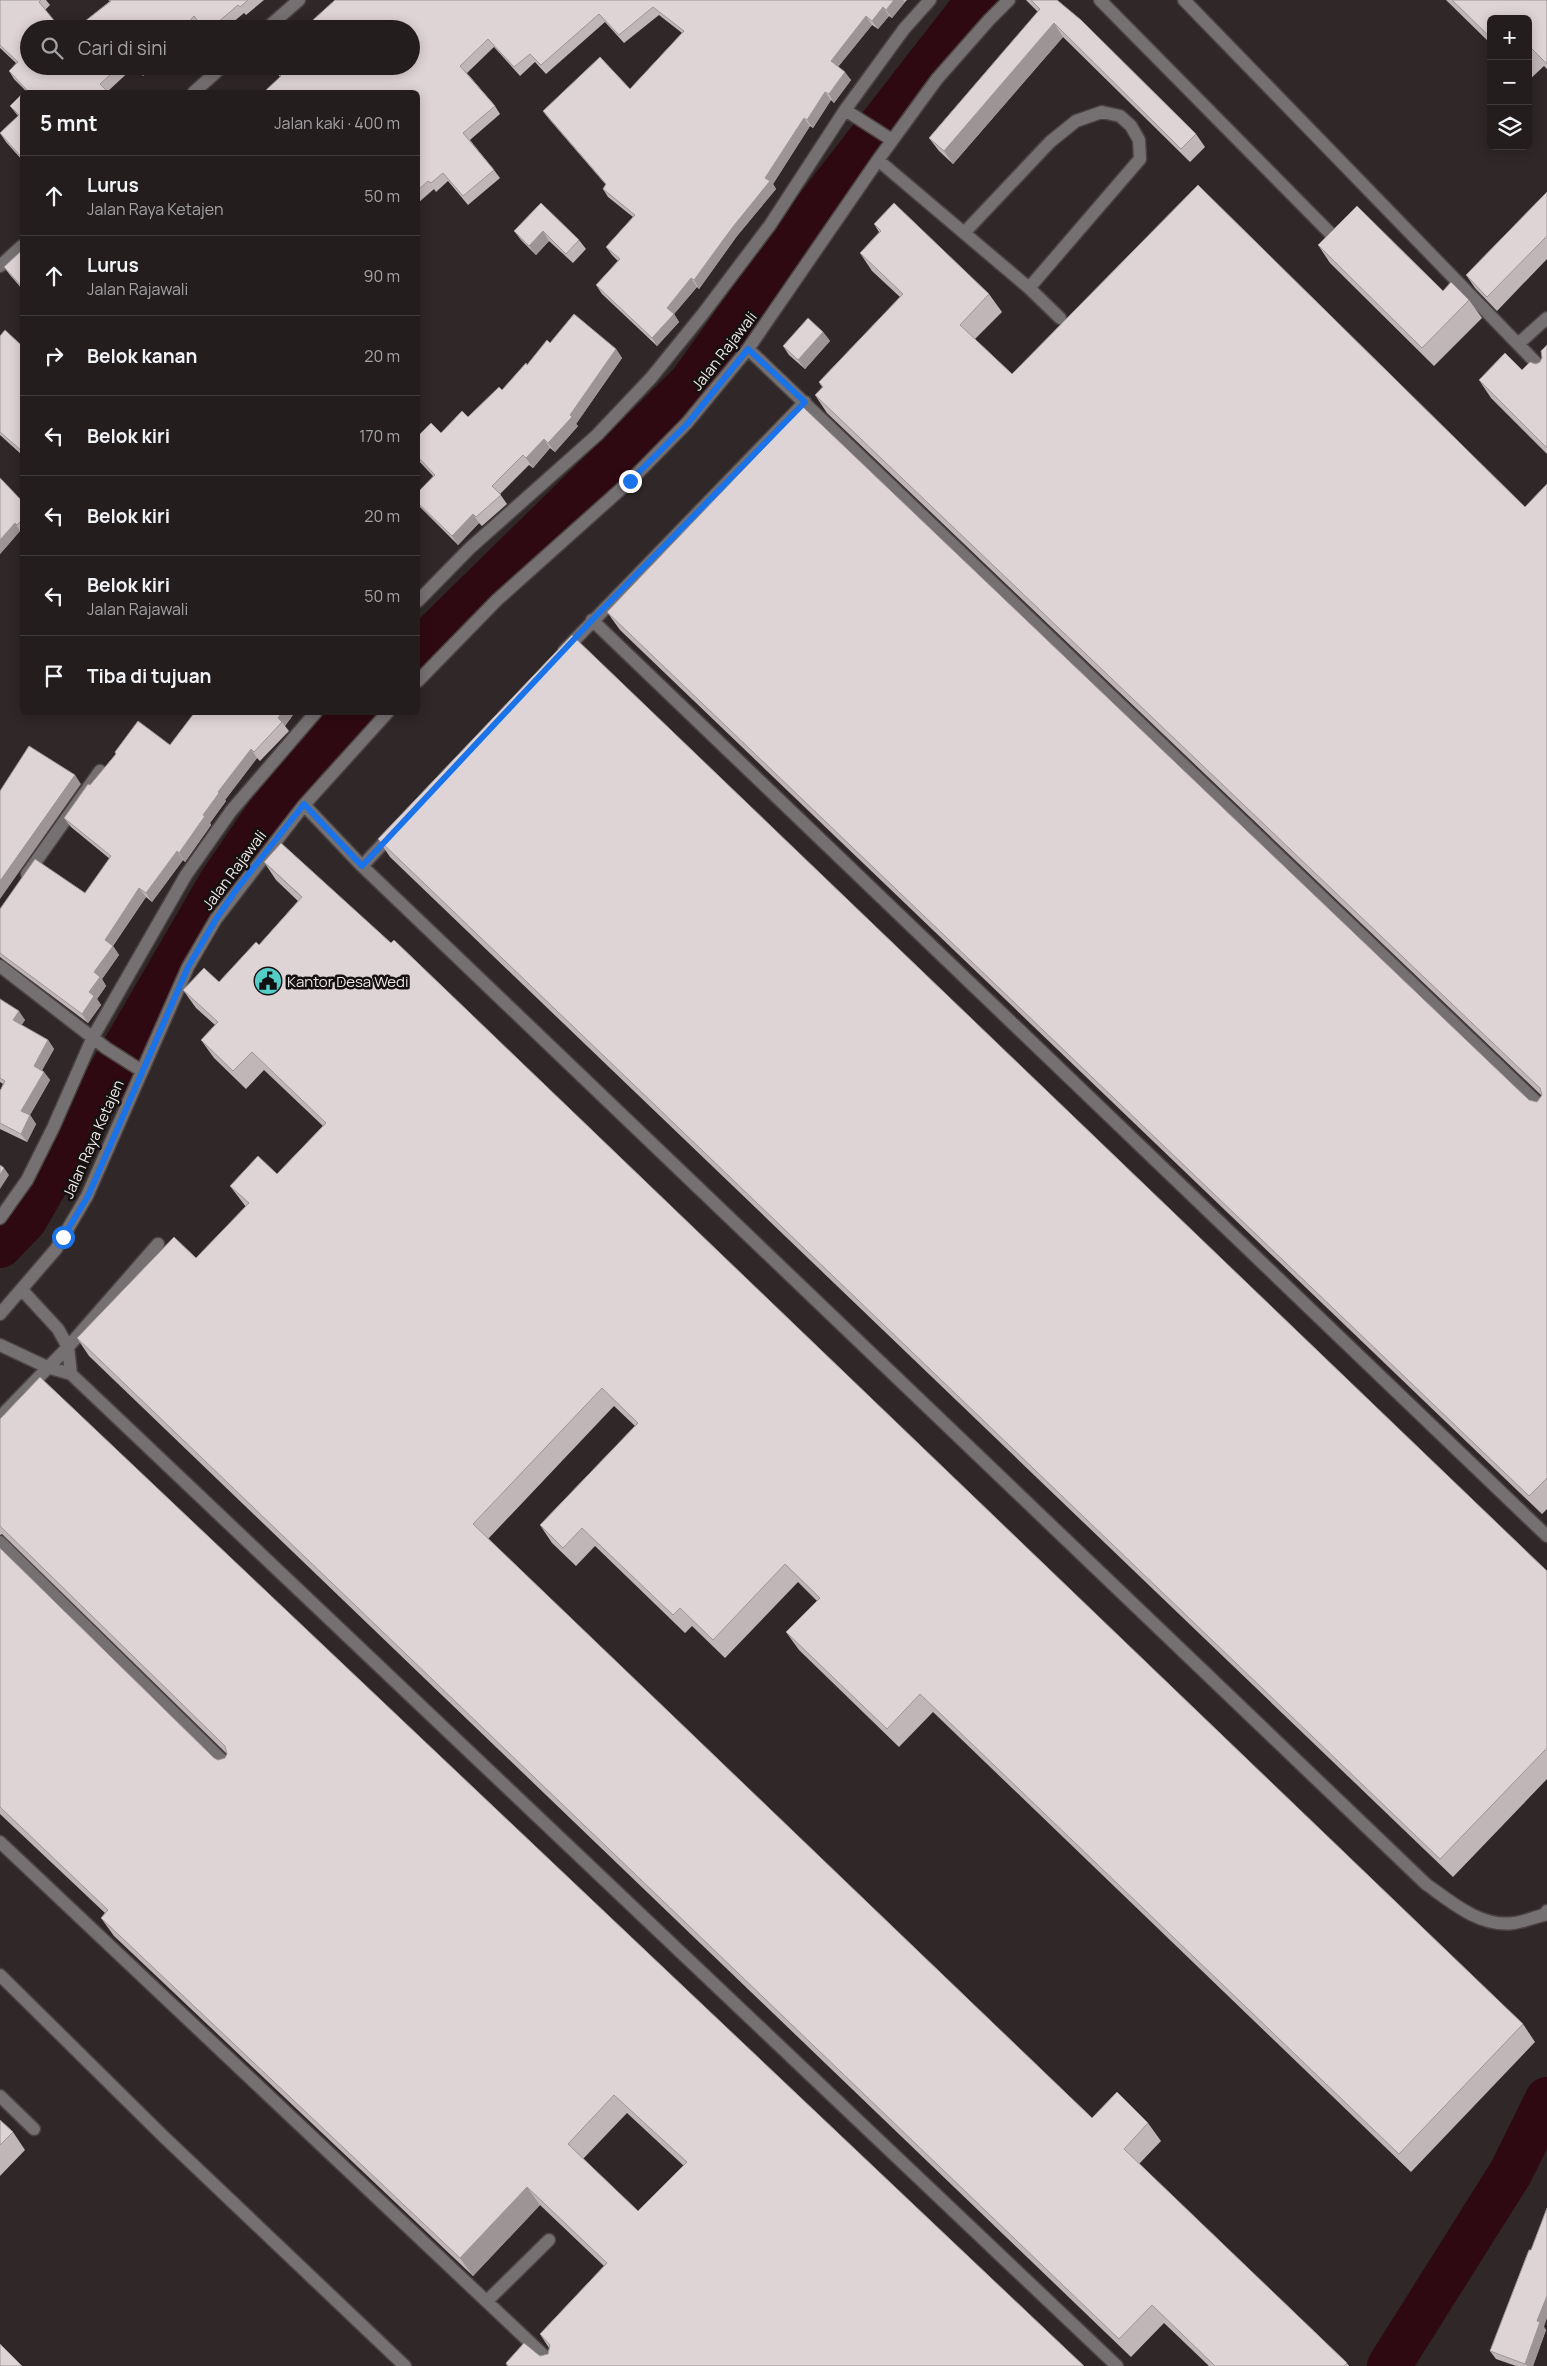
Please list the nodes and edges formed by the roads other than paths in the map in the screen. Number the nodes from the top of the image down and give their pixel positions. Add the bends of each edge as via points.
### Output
1 (299, 0) edge
2 (930, 0) edge
3 (1009, 0) edge
4 (1100, 0) edge
5 (1184, 0) edge
6 (276, 20) edge
7 (213, 75) edge
8 (196, 90) edge
9 (848, 112) junction
10 (892, 140) junction
11 (878, 160) junction
12 (964, 233) junction
13 (1331, 234) edge
14 (20, 248) edge
15 (0, 266) edge
16 (1029, 288) junction
17 (1060, 318) dead end
18 (1547, 318) edge
19 (1518, 344) junction
20 (748, 349) junction
21 (1547, 374) edge
22 (805, 402) junction
23 (420, 599) edge
24 (592, 620) junction
25 (552, 664) edge
26 (420, 679) edge
27 (313, 715) edge
28 (385, 715) edge
29 (100, 771) edge
30 (304, 804) junction
31 (403, 823) edge
32 (362, 866) junction
33 (22, 882) edge
34 (0, 966) edge
35 (93, 1038) junction
36 (142, 1071) junction
37 (1547, 1112) edge
38 (0, 1218) edge
39 (158, 1244) dead end
40 (22, 1290) junction
41 (0, 1314) edge
42 (0, 1345) edge
43 (68, 1347) junction
44 (47, 1367) junction
45 (71, 1374) junction
46 (0, 1418) edge
47 (1547, 1536) edge
48 (0, 1542) edge
49 (232, 1770) edge
50 (0, 1842) edge
51 (1547, 1911) edge
52 (0, 1975) edge
53 (0, 2096) edge
54 (34, 2129) dead end
55 (549, 2240) dead end
56 (487, 2301) junction
57 (405, 2366) edge
58 (555, 2366) edge
59 (1117, 2366) edge

1 - 6 street
2 - 9 street via 904,29
3 - 10 street, Jalan Rajawali via 937,79
4 - 13 street
5 - 19 street
7 - 8 street
9 - 10 street
9 - 23 street via 770,225 651,378 597,435 470,548
10 - 11 street, Jalan Rajawali
11 - 12 street
11 - 20 street, Jalan Rajawali
12 - 16 street
12 - 16 street via 1050,142 1076,121 1102,112 1120,116 1139,140 1140,159
14 - 15 street
16 - 17 street
18 - 19 street
19 - 21 street
20 - 22 street
20 - 26 street, Jalan Rajawali via 688,423 651,461 497,600
22 - 24 street
22 - 37 street
24 - 25 street
24 - 47 street
27 - 35 street via 231,811 186,875
28 - 30 street, Jalan Rajawali
29 - 33 street
30 - 32 street
30 - 36 street, Jalan Rajawali via 216,919 188,967
31 - 32 street
32 - 51 street via 1426,1884 1457,1906 1489,1922 1513,1924 1544,1915
34 - 35 street
35 - 36 street
35 - 38 street via 27,1180
36 - 40 street, Jalan Raya Ketajen via 88,1196 56,1249
39 - 43 street
40 - 41 street, Jalan Raya Ketajen
40 - 43 street via 58,1329
42 - 44 street
43 - 44 street
43 - 45 street
44 - 45 street
44 - 46 street
45 - 59 street
48 - 49 street
50 - 56 street
52 - 57 street via 163,2136
53 - 54 street
55 - 56 street
56 - 58 street

